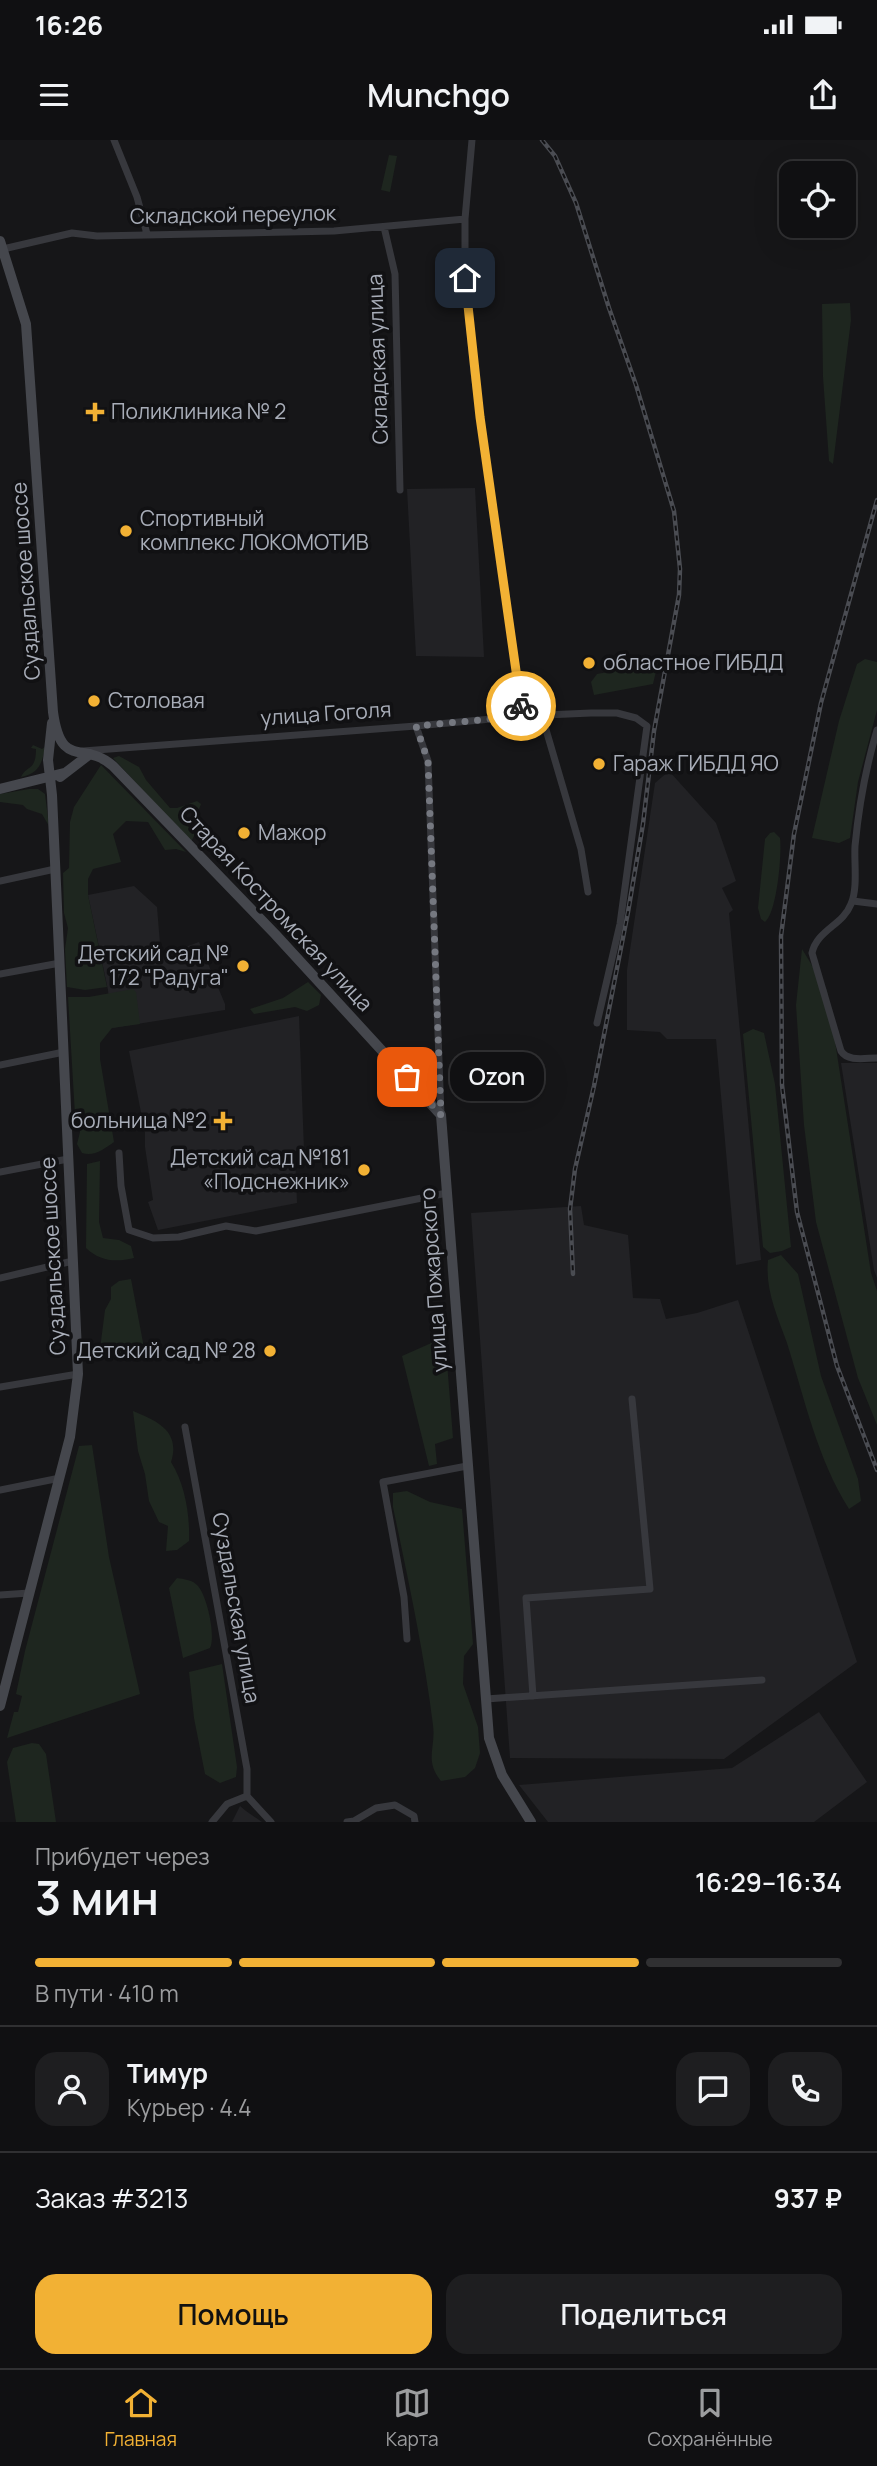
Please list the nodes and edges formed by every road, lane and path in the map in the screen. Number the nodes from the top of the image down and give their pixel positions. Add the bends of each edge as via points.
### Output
1 (114, 140) edge
2 (472, 140) edge
3 (466, 219) junction
4 (384, 227) junction
5 (147, 234) junction
6 (1, 245) edge
7 (400, 490) dead end
8 (54, 712) junction
9 (523, 716) junction
10 (542, 716) junction
11 (416, 726) junction
12 (877, 730) edge
13 (101, 749) junction
14 (70, 750) junction
15 (90, 754) junction
16 (48, 762) junction
17 (68, 770) junction
18 (50, 777) junction
19 (29, 783) junction
20 (0, 789) edge
21 (52, 794) junction
22 (55, 870) junction
23 (0, 881) edge
24 (588, 892) dead end
25 (853, 901) junction
26 (877, 904) edge
27 (60, 963) junction
28 (0, 974) edge
29 (597, 1023) dead end
30 (64, 1052) junction
31 (877, 1058) edge
32 (0, 1065) edge
33 (441, 1115) junction
34 (118, 1153) dead end
35 (68, 1159) junction
36 (0, 1172) edge
37 (447, 1193) junction
38 (73, 1261) junction
39 (0, 1278) edge
40 (78, 1374) junction
41 (0, 1387) edge
42 (632, 1399) dead end
43 (185, 1427) dead end
44 (467, 1466) junction
45 (60, 1478) junction
46 (0, 1490) edge
47 (29, 1593) junction
48 (0, 1595) edge
49 (407, 1639) dead end
50 (762, 1680) dead end
51 (2, 1688) edge
52 (533, 1696) junction
53 (486, 1699) junction
54 (0, 1706) edge
55 (247, 1796) junction
56 (414, 1819) edge
57 (212, 1822) edge
58 (271, 1822) edge
59 (347, 1822) edge
60 (531, 1822) edge

1 - 5 street via 138,197
2 - 3 street
3 - 4 street, Складской переулок
3 - 9 street via 465,278 474,373
4 - 5 street, Складской переулок
4 - 7 street, Складская улица via 395,274
5 - 6 street, Складской переулок via 72,233
6 - 8 main road, Суздальское шоссе via 26,324
8 - 14 main road, Суздальское шоссе via 58,733
8 - 16 main road, Суздальское шоссе
9 - 10 street, улица Гоголя
9 - 11 street, улица Гоголя
10 - 24 street
10 - 29 street, улица Гоголя via 617,713 647,726 620,924
11 - 13 street, улица Гоголя
11 - 33 street, улица Пожарского via 428,761
12 - 25 street via 862,781
13 - 14 street, улица Гоголя
13 - 15 street, улица Гоголя
14 - 15 main road, Старая Костромская улица
14 - 16 main road via 56,748
14 - 17 main road via 73,758
15 - 17 main road, улица Гоголя
15 - 33 main road, Старая Костромская улица via 113,766
16 - 17 main road via 53,771
16 - 18 main road, Суздальское шоссе
16 - 19 main road via 42,775
17 - 18 main road, улица Гоголя
17 - 21 main road
18 - 19 main road, улица Гоголя
18 - 21 main road, Суздальское шоссе
19 - 20 main road, улица Гоголя
19 - 21 main road via 43,784
21 - 22 main road, Суздальское шоссе
22 - 23 street
22 - 27 main road, Суздальское шоссе
25 - 26 street
25 - 31 street via 815,941 812,953 844,1055
27 - 28 street
27 - 30 main road, Суздальское шоссе
30 - 32 street
30 - 35 main road, Суздальское шоссе
33 - 37 main road, улица Пожарского
34 - 37 street via 129,1230 153,1238 226,1226 256,1231
35 - 36 street
35 - 38 main road, Суздальское шоссе
37 - 44 main road, улица Пожарского
38 - 39 street
38 - 40 main road, Суздальское шоссе
40 - 41 street
40 - 45 main road, Суздальское шоссе
42 - 52 street via 650,1589 526,1598
43 - 55 street, Суздальская улица via 247,1769
44 - 49 street via 383,1482
44 - 53 main road, улица Пожарского
45 - 46 street
45 - 47 main road, Суздальское шоссе
47 - 48 street
47 - 51 main road, Суздальское шоссе
50 - 52 street
51 - 54 main road, Суздальское шоссе
52 - 53 street
53 - 60 main road, улица Пожарского via 494,1756
55 - 57 street via 227,1804
55 - 58 street
56 - 59 street via 395,1805 376,1808

